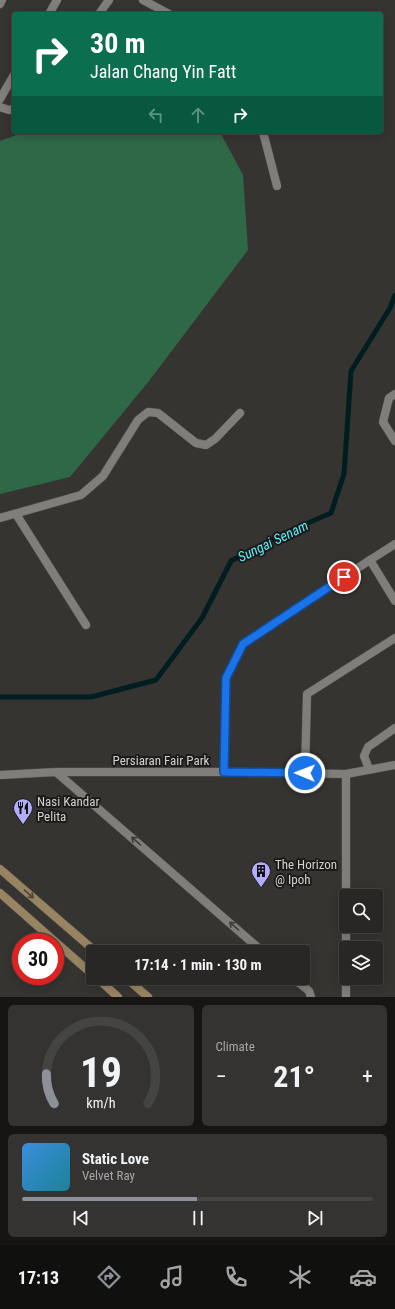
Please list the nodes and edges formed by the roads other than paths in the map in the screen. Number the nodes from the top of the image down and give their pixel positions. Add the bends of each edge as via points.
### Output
1 (2, 0) edge
2 (57, 0) edge
3 (109, 0) edge
4 (143, 0) edge
5 (0, 4) edge
6 (50, 12) edge
7 (100, 12) edge
8 (165, 12) edge
9 (12, 78) edge
10 (0, 99) edge
11 (0, 107) edge
12 (12, 109) edge
13 (264, 134) edge
14 (277, 186) dead end
15 (395, 394) edge
16 (240, 413) dead end
17 (395, 441) edge
18 (16, 514) junction
19 (0, 518) edge
20 (395, 544) edge
21 (370, 560) junction
22 (395, 601) edge
23 (86, 625) dead end
24 (395, 638) edge
25 (395, 728) edge
26 (395, 765) edge
27 (370, 769) junction
28 (56, 772) junction
29 (224, 772) junction
30 (305, 773) junction
31 (346, 774) junction
32 (0, 775) edge
33 (0, 869) edge
34 (346, 889) edge
35 (0, 893) edge
36 (88, 945) edge
37 (255, 945) edge
38 (86, 969) edge
39 (104, 985) edge
40 (134, 985) edge
41 (302, 985) edge
42 (346, 985) edge
43 (118, 997) edge
44 (148, 997) edge
45 (311, 997) edge
46 (346, 997) edge

1 - 5 street
2 - 6 street
3 - 7 street
4 - 8 street
9 - 10 street
11 - 12 street
13 - 14 street
15 - 17 street via 389,398 383,422
16 - 18 street via 206,445 196,443 158,413 148,412 138,420 103,476 81,495
18 - 19 street
18 - 23 street
20 - 21 street
21 - 22 street
21 - 29 street via 243,644 226,678
24 - 30 street via 307,694
25 - 27 street via 368,747 364,756
26 - 27 street, Persiaran Fair Park
27 - 31 street, Persiaran Fair Park
28 - 29 street, Persiaran Fair Park
28 - 32 street, Persiaran Fair Park
37 -> 28 street
29 - 30 street, Persiaran Fair Park
30 - 31 street, Persiaran Fair Park
31 - 34 street
33 -> 36 main road
35 - 38 main road
39 - 43 main road
40 - 44 main road
41 - 45 street via 309,991
42 - 46 street

